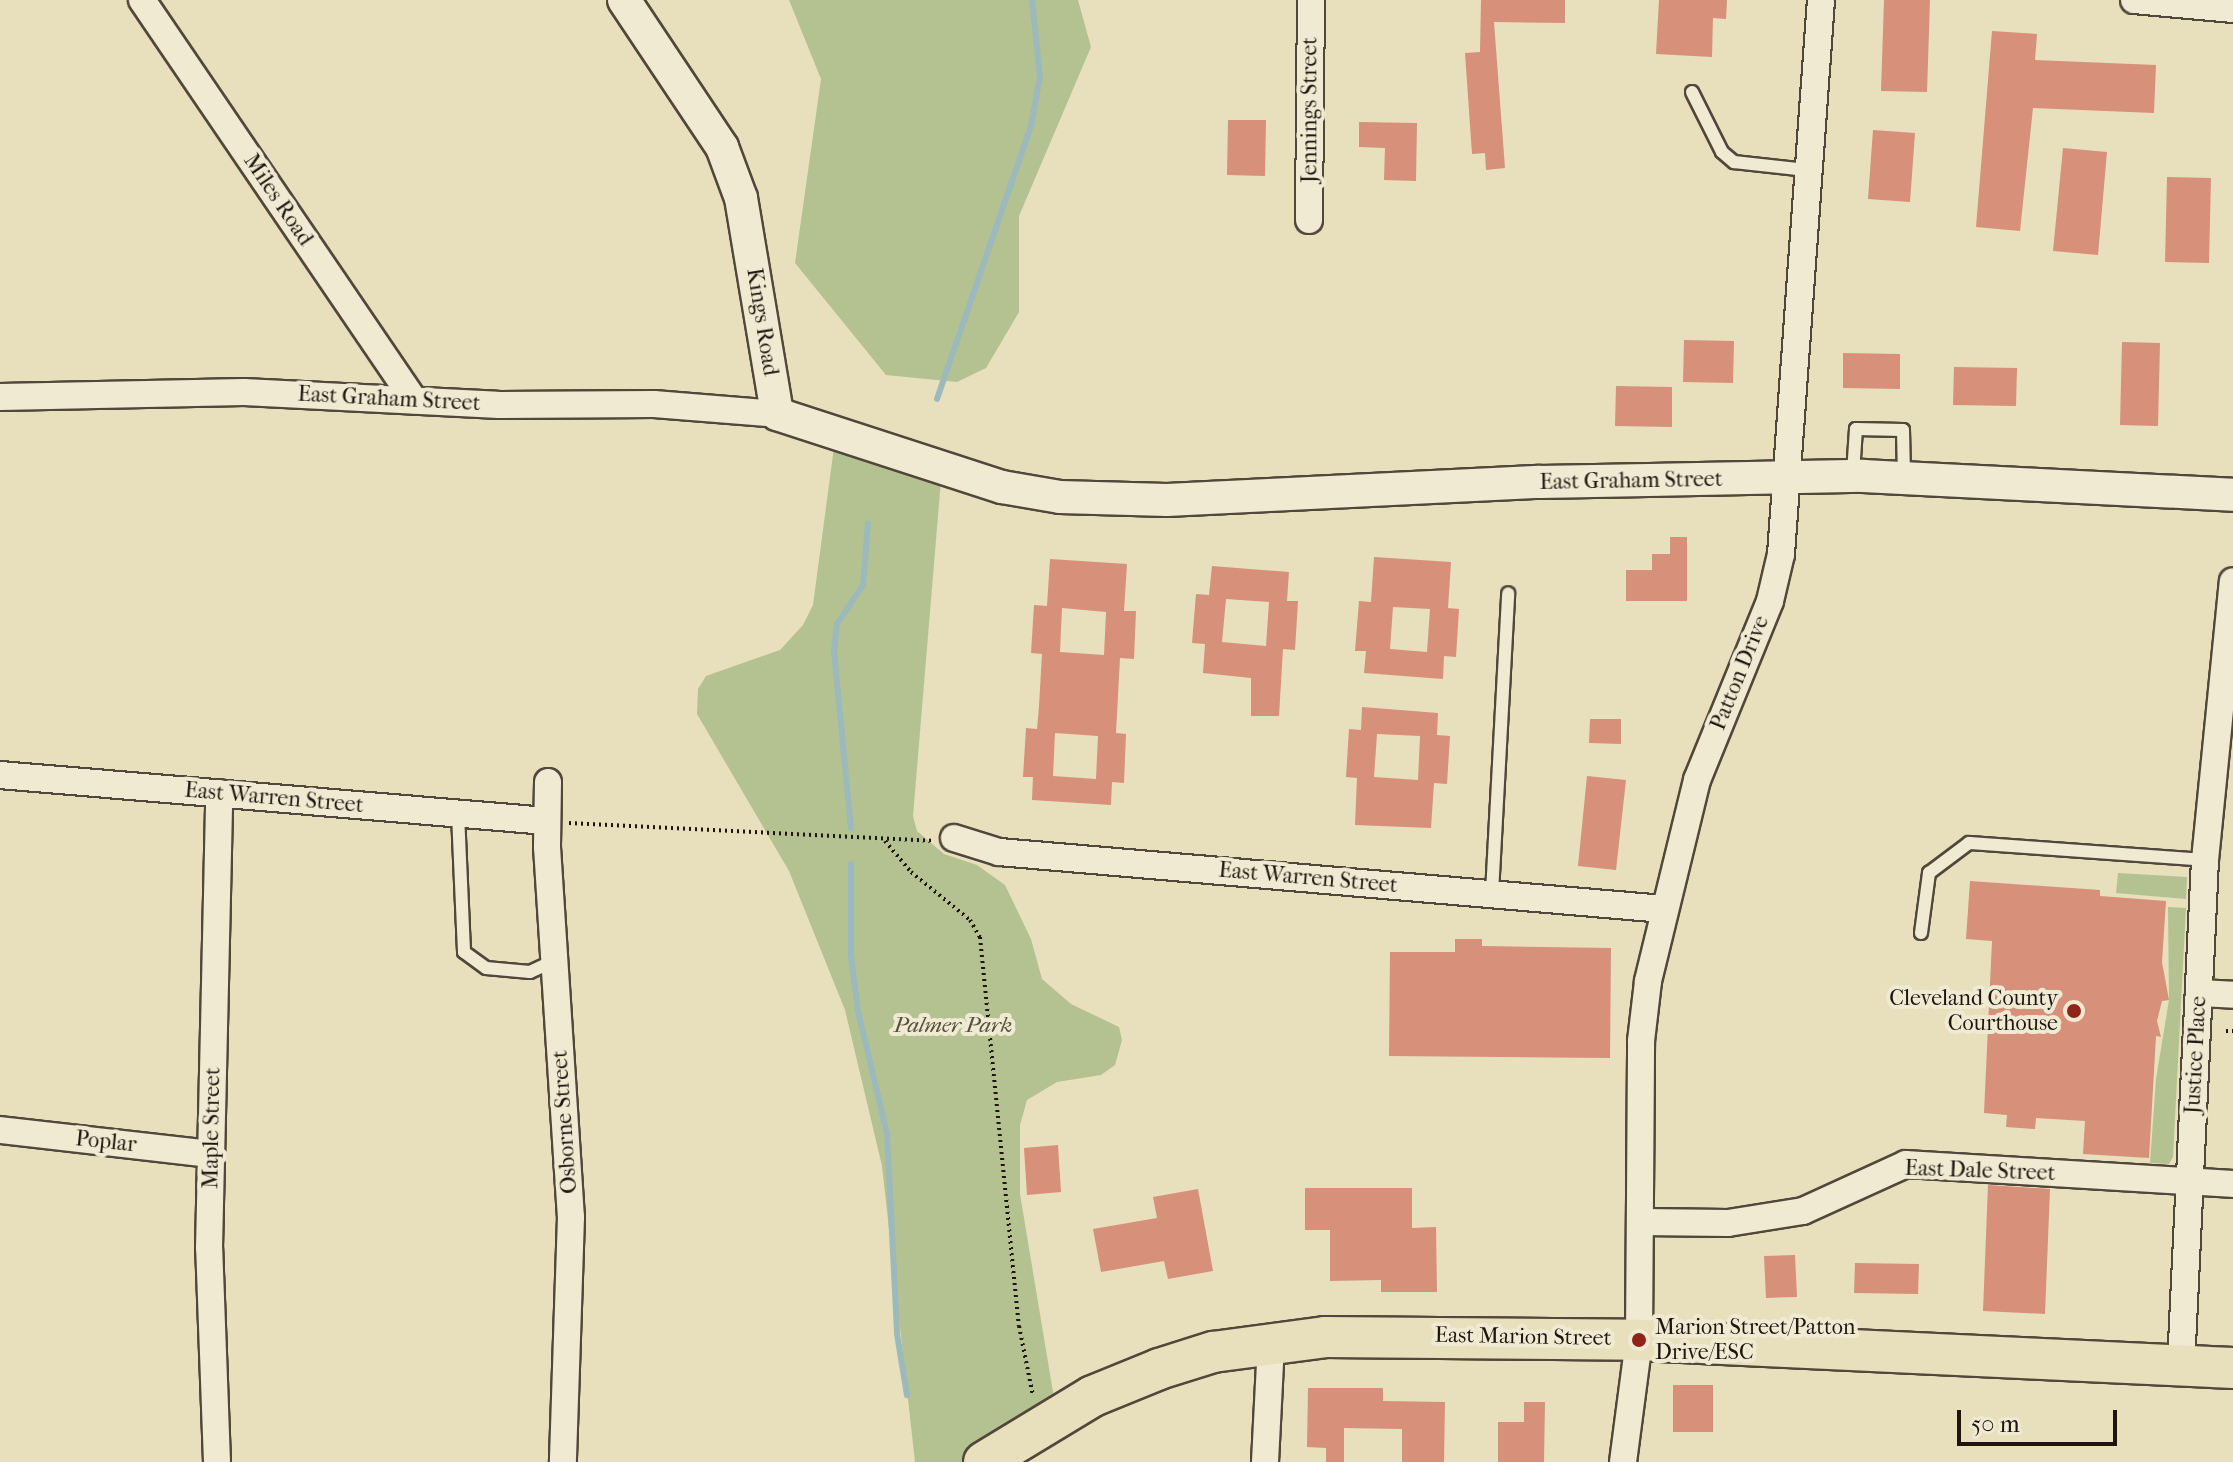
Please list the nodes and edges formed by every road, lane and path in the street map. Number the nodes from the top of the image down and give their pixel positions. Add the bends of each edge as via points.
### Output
1 (142, 0) edge
2 (624, 0) edge
3 (1311, 0) edge
4 (1821, 0) edge
5 (2134, 0) edge
6 (2233, 9) edge
7 (1692, 92) dead end
8 (1807, 170) junction
9 (1309, 220) dead end
10 (0, 397) edge
11 (414, 400) junction
12 (777, 414) junction
13 (1852, 476) junction
14 (1904, 477) junction
15 (1789, 478) junction
16 (2233, 495) edge
17 (2233, 581) edge
18 (1508, 593) dead end
19 (2225, 744) edge
20 (0, 775) edge
21 (548, 782) dead end
22 (219, 793) junction
23 (458, 814) junction
24 (547, 821) junction
25 (954, 838) joint
26 (885, 841) junction
27 (2205, 860) junction
28 (1492, 893) junction
29 (1664, 909) junction
30 (1921, 933) dead end
31 (554, 961) junction
32 (2199, 993) junction
33 (2233, 995) edge
34 (2226, 1031) dead end
35 (2233, 1031) edge
36 (0, 1130) edge
37 (211, 1154) junction
38 (2190, 1182) junction
39 (2233, 1184) edge
40 (1642, 1222) junction
41 (1639, 1340) junction
42 (1271, 1343) junction
43 (2181, 1365) junction
44 (2233, 1368) edge
45 (1039, 1426) junction
46 (215, 1461) edge
47 (563, 1462) edge
48 (984, 1462) edge
49 (1265, 1462) edge
50 (1623, 1462) edge

1 - 11 street, Miles Road
2 - 12 street, Kings Road via 688,90 727,160 741,198
3 - 9 street, Jennings Street
4 - 8 street, Patton Drive
5 - 6 street
7 - 8 lane via 1722,152 1734,162
8 - 15 street, Patton Drive
10 - 11 street, East Graham Street via 244,392
11 - 12 street, East Graham Street via 654,404
12 - 15 street, East Graham Street via 1029,493 1167,500 1540,482
13 - 14 street, East Graham Street
13 - 14 lane via 1856,429 1903,430
13 - 15 street, East Graham Street
14 - 16 street, East Graham Street
15 - 29 street, Patton Drive via 1770,601 1697,780
17 - 19 street, Justice Place
18 - 28 lane
19 - 27 street, Justice Place
20 - 22 street, East Warren Street
21 - 24 street, Osborne Street
22 - 23 street, East Warren Street
22 - 37 street, Maple Street
23 - 24 street, East Warren Street
23 - 31 lane via 464,952 486,968 530,972
24 - 26 path
24 - 31 street, Osborne Street
25 - 26 path
25 - 28 street, East Warren Street via 999,852
26 - 45 path via 911,872 970,920 980,937 1019,1326
27 - 30 lane via 1969,843 1929,873
27 - 32 street, Justice Place
28 - 29 street, East Warren Street
29 - 40 street, Patton Drive via 1641,1041
31 - 47 street, Osborne Street via 571,1217
32 - 33 street
32 - 38 street, Justice Place
34 - 35 path
36 - 37 street, Poplar
37 - 46 street, Maple Street
38 - 39 street, East Dale Street
38 - 40 street, East Dale Street via 1906,1164 1803,1211 1728,1223
38 - 43 street, Justice Place
40 - 41 street, Patton Drive
41 - 42 main road, East Marion Street via 1455,1334
41 - 43 main road, East Marion Street
41 - 50 street, Patton Drive
42 - 45 main road, East Marion Street via 1213,1352 1159,1369
42 - 49 street
43 - 44 main road, East Marion Street
45 - 48 main road, East Marion Street

